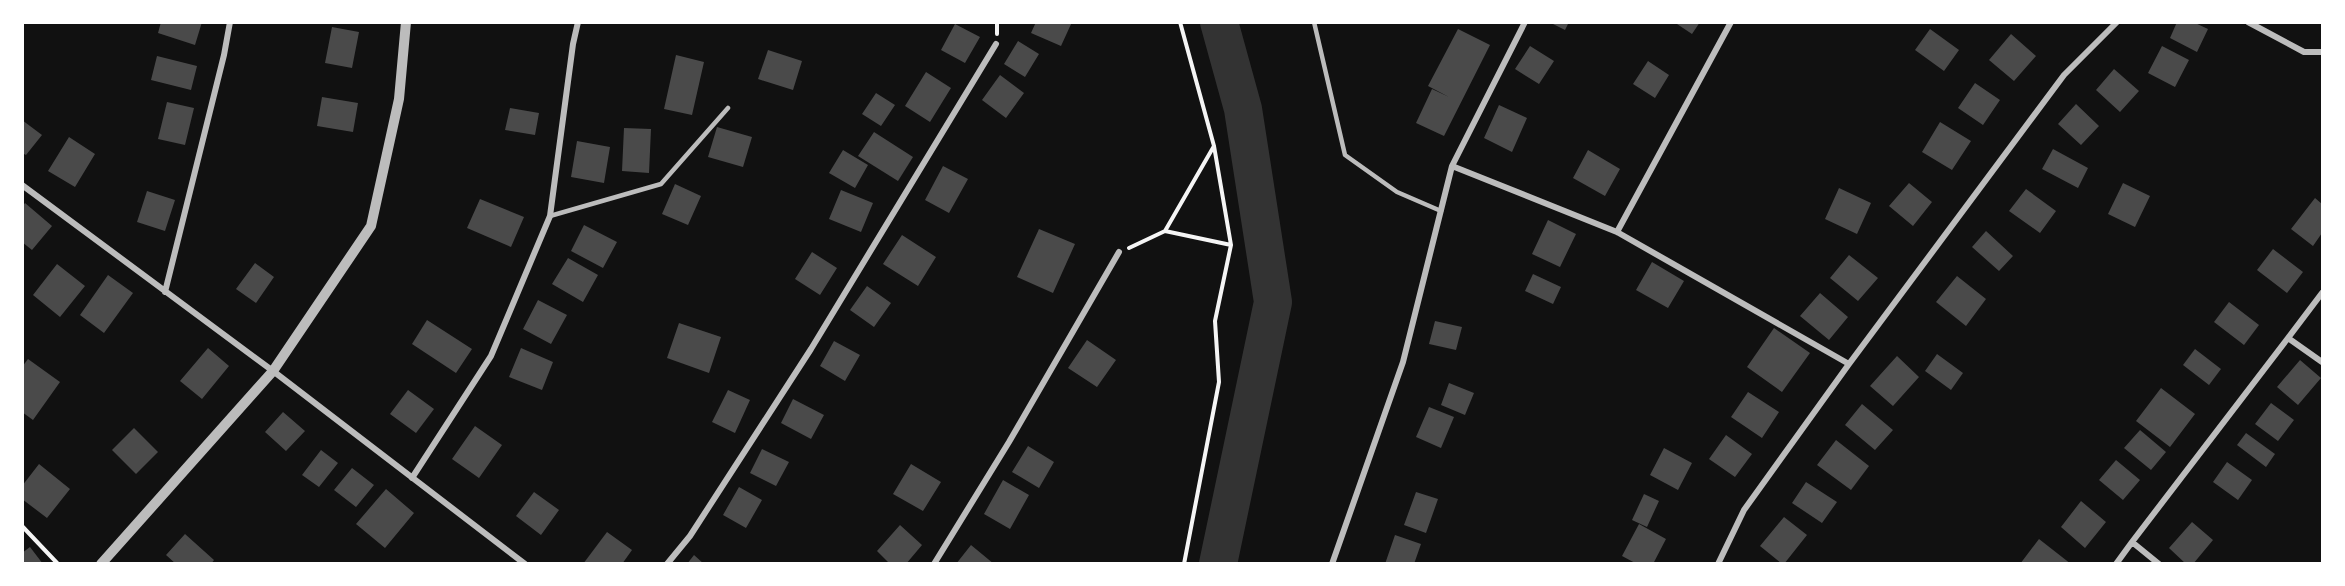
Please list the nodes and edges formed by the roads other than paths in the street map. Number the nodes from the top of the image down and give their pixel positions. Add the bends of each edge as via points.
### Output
1 (230, 22) edge
2 (406, 22) edge
3 (578, 22) edge
4 (1314, 22) edge
5 (1525, 22) edge
6 (1731, 22) edge
7 (2117, 22) edge
8 (2248, 22) edge
9 (996, 44) dead end
10 (2322, 52) edge
11 (728, 108) dead end
12 (1452, 166) junction
13 (22, 185) edge
14 (1441, 211) junction
15 (550, 216) junction
16 (1617, 232) junction
17 (1119, 252) road end
18 (165, 291) junction
19 (2322, 293) edge
20 (2288, 338) junction
21 (2322, 362) edge
22 (1849, 364) junction
23 (273, 371) junction
24 (412, 478) junction
25 (2132, 542) junction
26 (101, 564) edge
27 (525, 564) edge
28 (667, 564) edge
29 (934, 564) edge
30 (1332, 564) edge
31 (1718, 564) edge
32 (2116, 564) edge
33 (2159, 564) edge

1 - 18 street
2 - 23 street via 399,99 371,226
3 - 15 street
4 - 14 lane via 1345,155 1397,192
5 - 12 street
6 - 16 street
7 - 22 street via 2064,75
8 - 10 street via 2304,52
9 - 28 street via 811,349 690,536
11 - 15 lane via 661,184
12 - 14 street
12 - 16 street
13 - 18 street
14 - 30 street via 1403,363
15 - 24 street via 491,356
16 - 22 street
17 - 29 street
18 - 23 street
19 - 20 street
20 - 21 street
20 - 25 street
22 - 31 street via 1744,510
23 - 24 street
23 - 26 street
24 - 27 street
25 - 32 street
25 - 33 street

